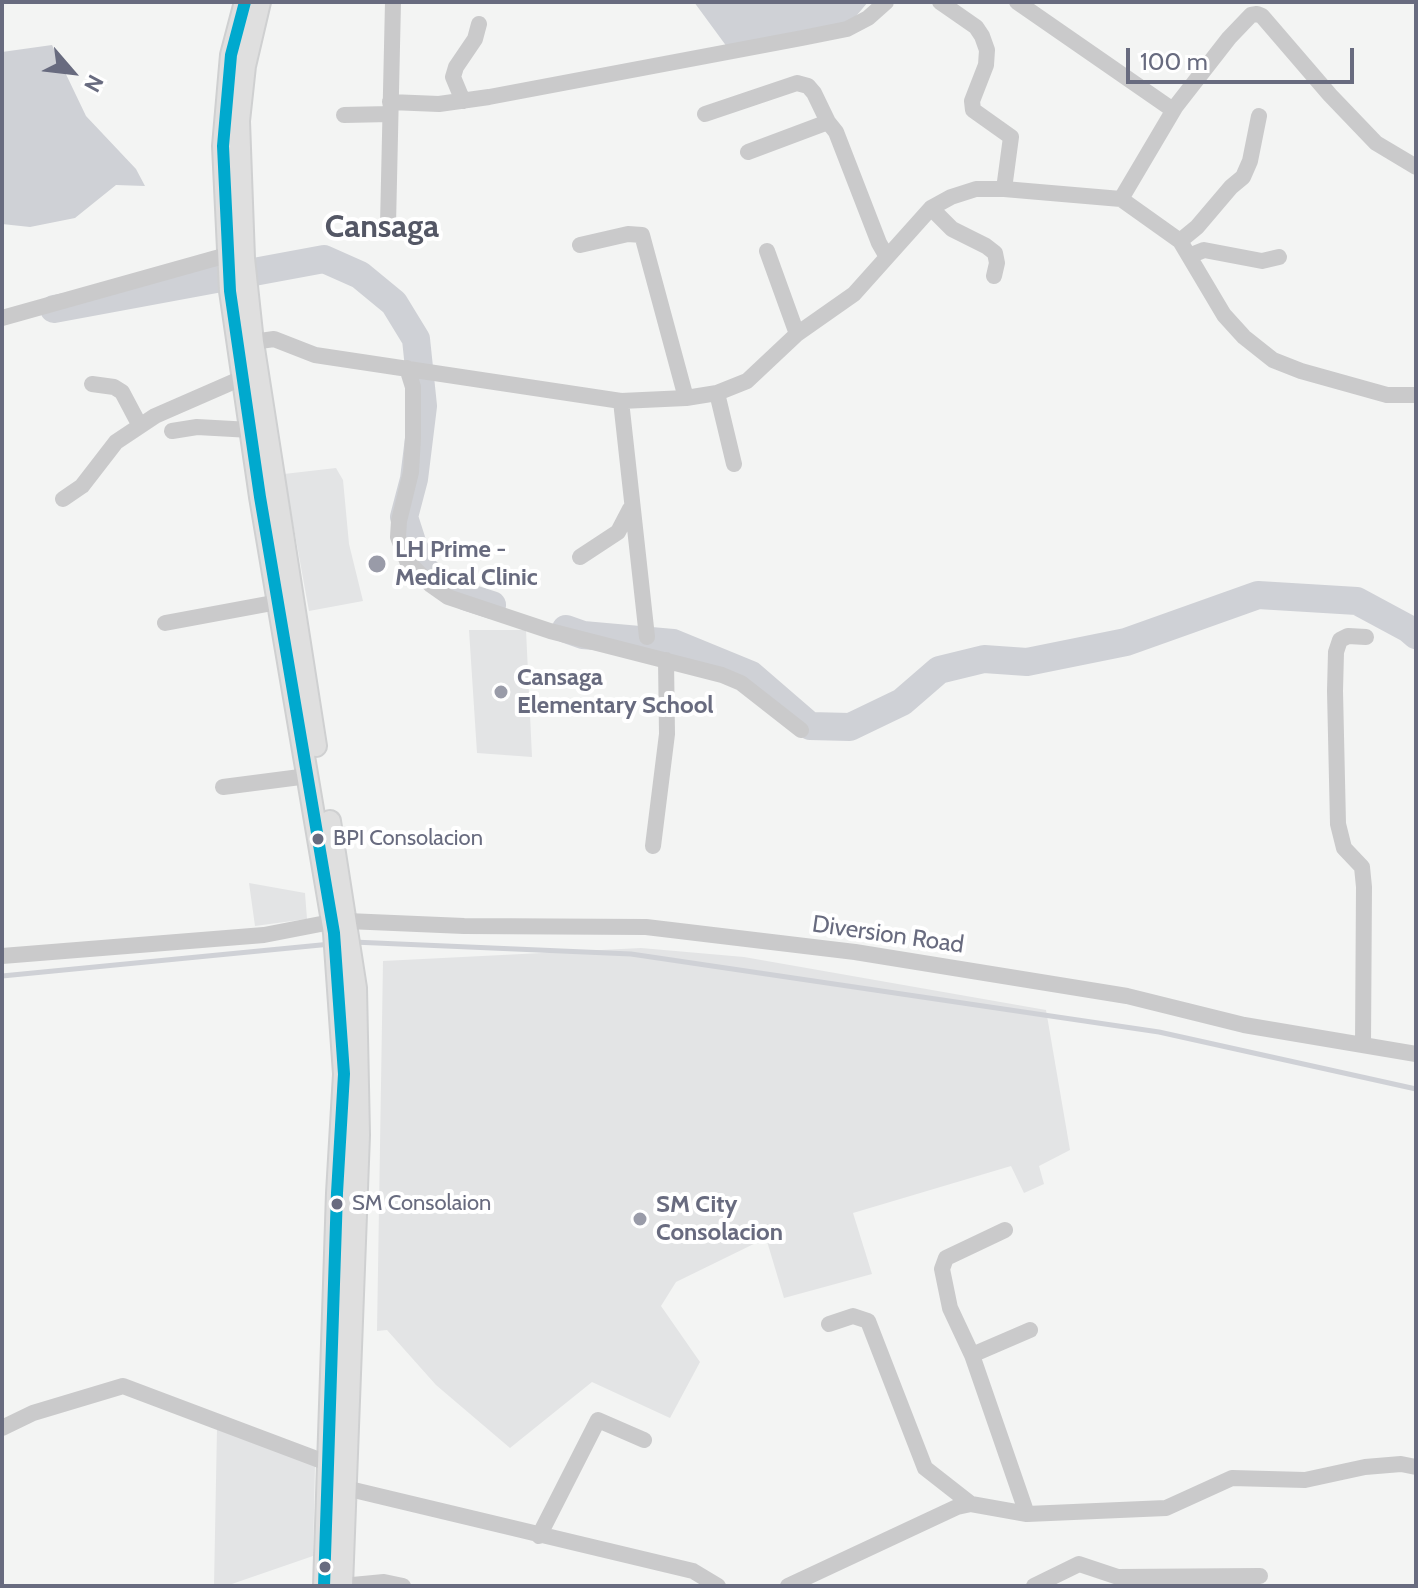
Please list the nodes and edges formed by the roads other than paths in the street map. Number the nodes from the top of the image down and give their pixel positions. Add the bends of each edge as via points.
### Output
1 (245, 2) edge
2 (260, 2) edge
3 (393, 2) edge
4 (886, 2) edge
5 (940, 2) edge
6 (1017, 2) edge
7 (1039, 8) edge
8 (479, 24) dead end
9 (463, 101) junction
10 (390, 108) junction
11 (1173, 110) junction
12 (705, 114) dead end
13 (344, 115) dead end
14 (1259, 116) dead end
15 (828, 122) junction
16 (748, 152) dead end
17 (1416, 167) edge
18 (1004, 189) junction
19 (1121, 199) junction
20 (931, 208) junction
21 (388, 225) dead end
22 (1180, 241) junction
23 (580, 245) dead end
24 (767, 251) dead end
25 (1189, 256) junction
26 (233, 257) junction
27 (887, 257) junction
28 (1279, 257) dead end
29 (994, 276) dead end
30 (238, 290) junction
31 (2, 318) edge
32 (797, 334) junction
33 (253, 342) junction
34 (417, 369) junction
35 (242, 378) junction
36 (92, 384) dead end
37 (717, 393) junction
38 (1416, 395) edge
39 (686, 398) junction
40 (621, 401) junction
41 (140, 426) junction
42 (251, 430) junction
43 (172, 431) dead end
44 (734, 464) dead end
45 (63, 499) dead end
46 (631, 507) junction
47 (580, 557) dead end
48 (278, 602) junction
49 (165, 623) dead end
50 (647, 637) dead end
51 (1366, 637) dead end
52 (666, 660) junction
53 (801, 730) dead end
54 (308, 776) junction
55 (223, 787) dead end
56 (653, 846) dead end
57 (340, 927) junction
58 (2, 956) edge
59 (1363, 1044) junction
60 (1416, 1054) edge
61 (1005, 1230) dead end
62 (829, 1324) dead end
63 (1030, 1330) dead end
64 (972, 1355) junction
65 (2, 1428) edge
66 (644, 1440) dead end
67 (1416, 1467) edge
68 (338, 1476) junction
69 (971, 1504) junction
70 (1027, 1514) junction
71 (539, 1536) junction
72 (1260, 1576) dead end
73 (324, 1586) edge
74 (342, 1586) edge
75 (403, 1586) edge
76 (718, 1586) edge
77 (788, 1586) edge
78 (1034, 1586) edge

1 - 26 main road via 231,55 223,146
2 - 26 main road via 239,121
3 - 10 street
4 - 9 street via 847,29
5 - 18 street via 976,27 987,50 973,110 1011,137
6 - 7 street
7 - 11 street
8 - 9 street via 453,77
9 - 10 street
10 - 13 street
10 - 21 street
11 - 17 street via 1229,38 1257,14 1376,143
11 - 19 street
12 - 15 street via 797,83 814,93
14 - 22 street via 1243,177
15 - 16 street
15 - 27 street
18 - 19 street
18 - 20 street via 976,189
19 - 22 street
20 - 27 street
20 - 29 street via 952,229 995,253
22 - 25 street
23 - 39 street via 642,235
24 - 32 street
25 - 28 street via 1204,250 1262,261
25 - 38 street via 1224,315 1273,360 1374,391
26 - 30 main road
26 - 31 street
27 - 32 street via 854,294
30 - 33 main road
30 - 35 main road
32 - 37 street via 747,381
33 - 34 street via 274,339 315,355
33 - 57 main road
34 - 40 street
34 - 52 street via 411,472 398,537 407,561 448,597 550,631
35 - 41 street
35 - 42 main road
36 - 41 street via 122,392
37 - 39 street
37 - 44 street
39 - 40 street
40 - 46 street
41 - 45 street via 116,442 82,486
42 - 43 street
42 - 48 main road
46 - 47 street via 618,532
46 - 50 street
48 - 49 street
48 - 54 main road
51 - 59 street via 1340,640 1335,691 1338,824 1344,848 1362,867 1364,887
52 - 53 street via 741,683
52 - 56 street via 667,734
54 - 55 street
54 - 57 main road
57 - 58 street, Diversion Road
57 - 59 street, Diversion Road via 646,927 855,952 1127,996 1244,1025
57 - 68 main road via 345,962
59 - 60 street, Diversion Road
61 - 64 street via 946,1258 942,1269 950,1308
62 - 69 street via 853,1316 868,1321 925,1468
63 - 64 street
64 - 70 street
65 - 68 street via 33,1413 123,1386
66 - 71 street via 598,1420
67 - 70 street via 1365,1467 1305,1480 1232,1478 1166,1508
68 - 71 street
68 - 73 main road
68 - 74 main road
69 - 70 street
69 - 77 street
71 - 76 street via 693,1571
72 - 78 street via 1118,1577 1079,1564
74 - 75 street

